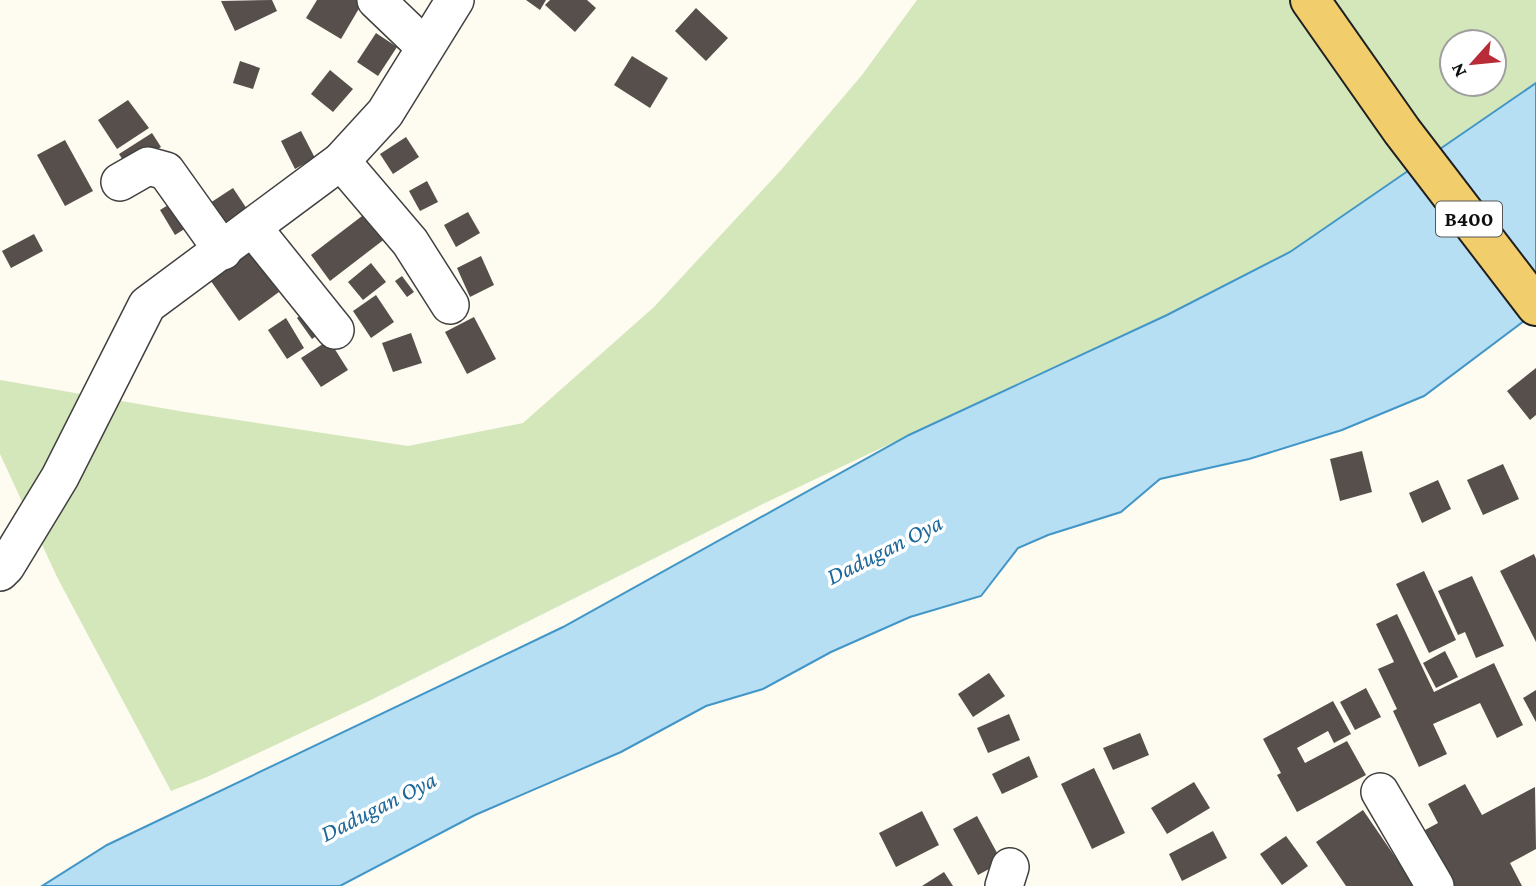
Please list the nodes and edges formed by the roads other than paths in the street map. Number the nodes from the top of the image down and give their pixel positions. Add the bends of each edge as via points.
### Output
1 (376, 0) edge
2 (455, 0) edge
3 (1310, 0) edge
4 (425, 47) junction
5 (341, 161) junction
6 (120, 181) dead end
7 (253, 228) junction
8 (223, 251) junction
9 (450, 305) dead end
10 (1536, 306) edge
11 (335, 330) dead end
12 (0, 572) edge
13 (1380, 792) dead end
14 (1435, 886) edge

1 - 4 street
2 - 4 street
3 - 10 main road, B400 via 1402,131
4 - 5 street via 385,113
5 - 7 street
5 - 9 street via 410,242
6 - 8 street via 148,166 166,171
7 - 8 street
7 - 11 street
8 - 12 street via 147,305 60,477
13 - 14 street

